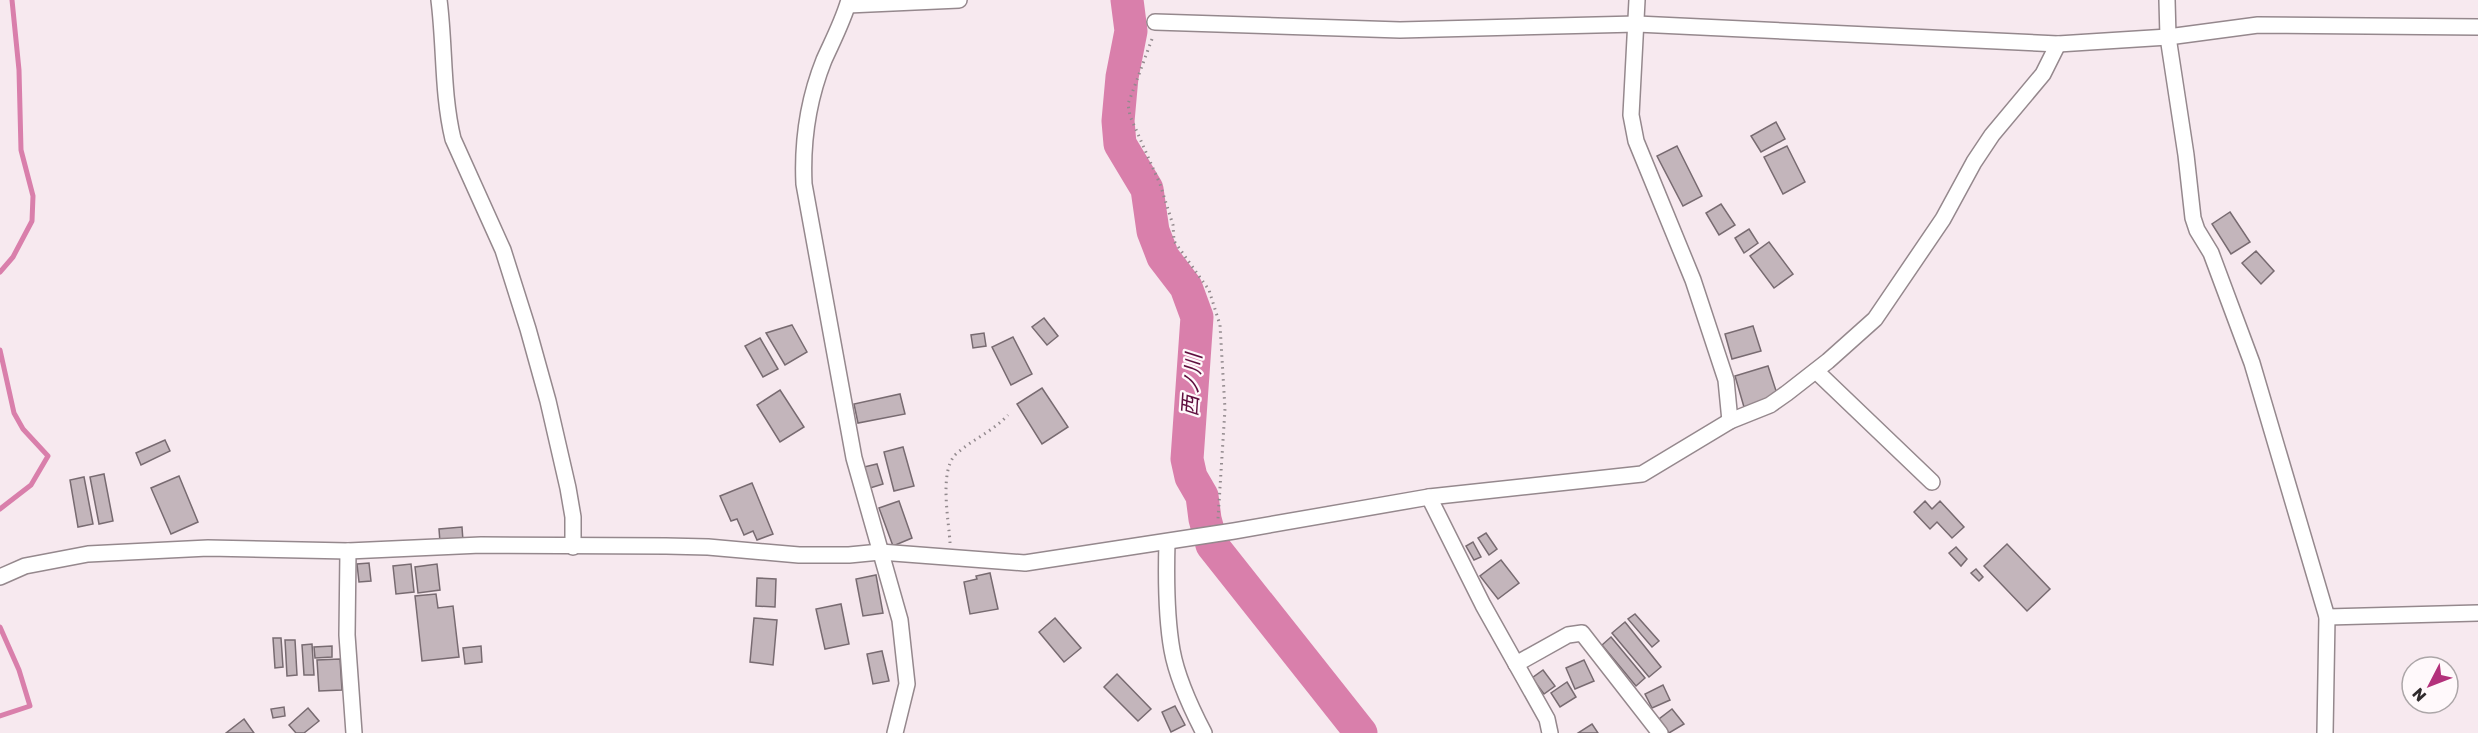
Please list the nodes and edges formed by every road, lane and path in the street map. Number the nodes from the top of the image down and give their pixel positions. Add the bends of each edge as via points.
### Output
1 (439, 0) edge
2 (959, 0) edge
3 (1637, 0) edge
4 (2167, 0) edge
5 (849, 3) edge
6 (1155, 22) joint
7 (1636, 24) junction
8 (2478, 27) edge
9 (2168, 37) junction
10 (2058, 44) junction
11 (1816, 371) junction
12 (1008, 415) dead end
13 (1730, 421) junction
14 (1932, 482) dead end
15 (1429, 498) junction
16 (1217, 533) junction
17 (1167, 542) junction
18 (573, 547) junction
19 (348, 551) junction
20 (880, 552) junction
21 (951, 557) junction
22 (0, 577) edge
23 (2478, 613) edge
24 (2327, 617) junction
25 (1516, 664) junction
26 (354, 733) edge
27 (895, 733) edge
28 (1204, 733) edge
29 (1550, 733) edge
30 (1660, 733) edge
31 (2325, 733) edge

1 - 18 street via 449,124 503,250 528,329 568,488
2 - 5 street
3 - 7 street
4 - 9 street
5 - 20 street via 808,111 804,184 841,396
6 - 7 street via 1400,30
6 - 16 path via 1150,47 1128,104 1160,184 1173,225 1174,242 1209,290 1220,325 1225,409
7 - 10 street
7 - 13 street via 1631,115 1636,141 1693,280 1726,380
8 - 9 street via 2258,25
9 - 10 street
9 - 24 street via 2193,218 2211,253 2252,363
10 - 11 street via 2043,74 1974,162 1943,219 1875,319
11 - 13 street via 1770,405
11 - 14 street
12 - 21 path via 950,462 946,485
13 - 15 street via 1642,474
15 - 16 street
15 - 25 street
16 - 17 street
17 - 21 street via 1025,563
17 - 28 street via 1172,651
18 - 19 street via 481,545
18 - 20 street via 708,547 799,555
19 - 22 street via 208,548 88,554 25,566
19 - 26 street via 347,635
20 - 21 street
20 - 27 street via 900,620 907,684
23 - 24 street
24 - 31 street
25 - 29 street via 1547,718
25 - 30 street via 1568,635 1582,633

